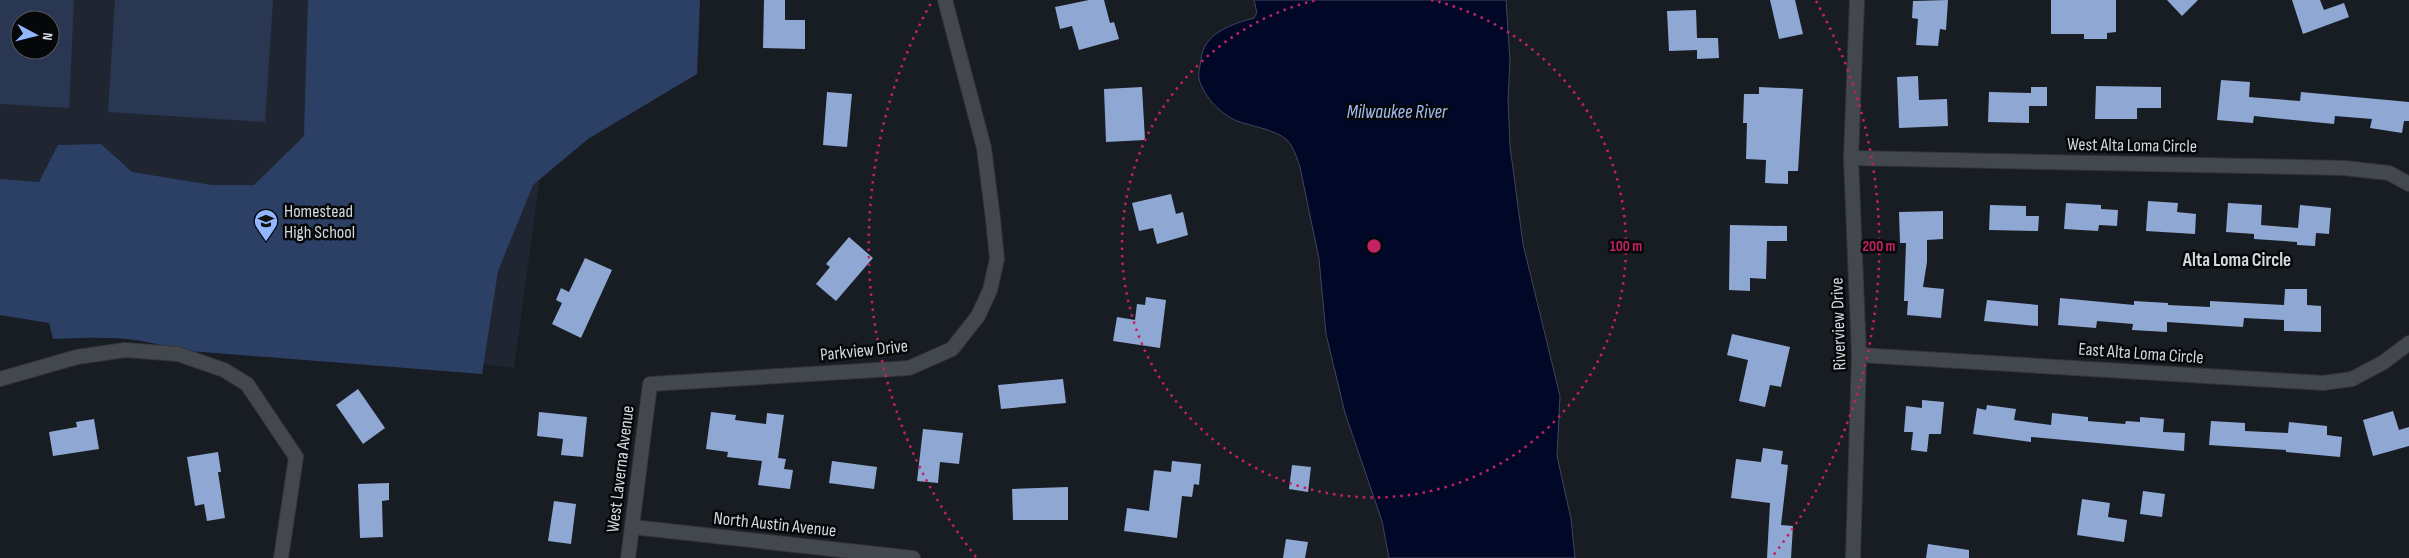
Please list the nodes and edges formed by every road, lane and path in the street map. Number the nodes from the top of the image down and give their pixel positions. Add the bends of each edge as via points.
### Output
1 (945, 0) edge
2 (1857, 0) edge
3 (1851, 158) junction
4 (2409, 184) edge
5 (2409, 343) edge
6 (1859, 354) junction
7 (0, 380) edge
8 (650, 384) joint
9 (632, 527) junction
10 (281, 558) edge
11 (628, 558) edge
12 (913, 558) edge
13 (1853, 558) edge

1 - 8 street, Parkview Drive via 984,148 993,219 997,259 990,290 978,316 952,349 909,368
2 - 3 street, Riverview Drive
3 - 4 street, West Alta Loma Circle via 2344,168 2389,173
3 - 6 street, Riverview Drive
5 - 6 street, East Alta Loma Circle via 2384,362 2352,379 2323,384
6 - 13 street, Riverview Drive
7 - 10 street via 77,357 125,350 193,358 224,370 247,384 296,457
8 - 9 street, West Laverna Avenue
9 - 11 street, West Laverna Avenue
9 - 12 street, North Austin Avenue

